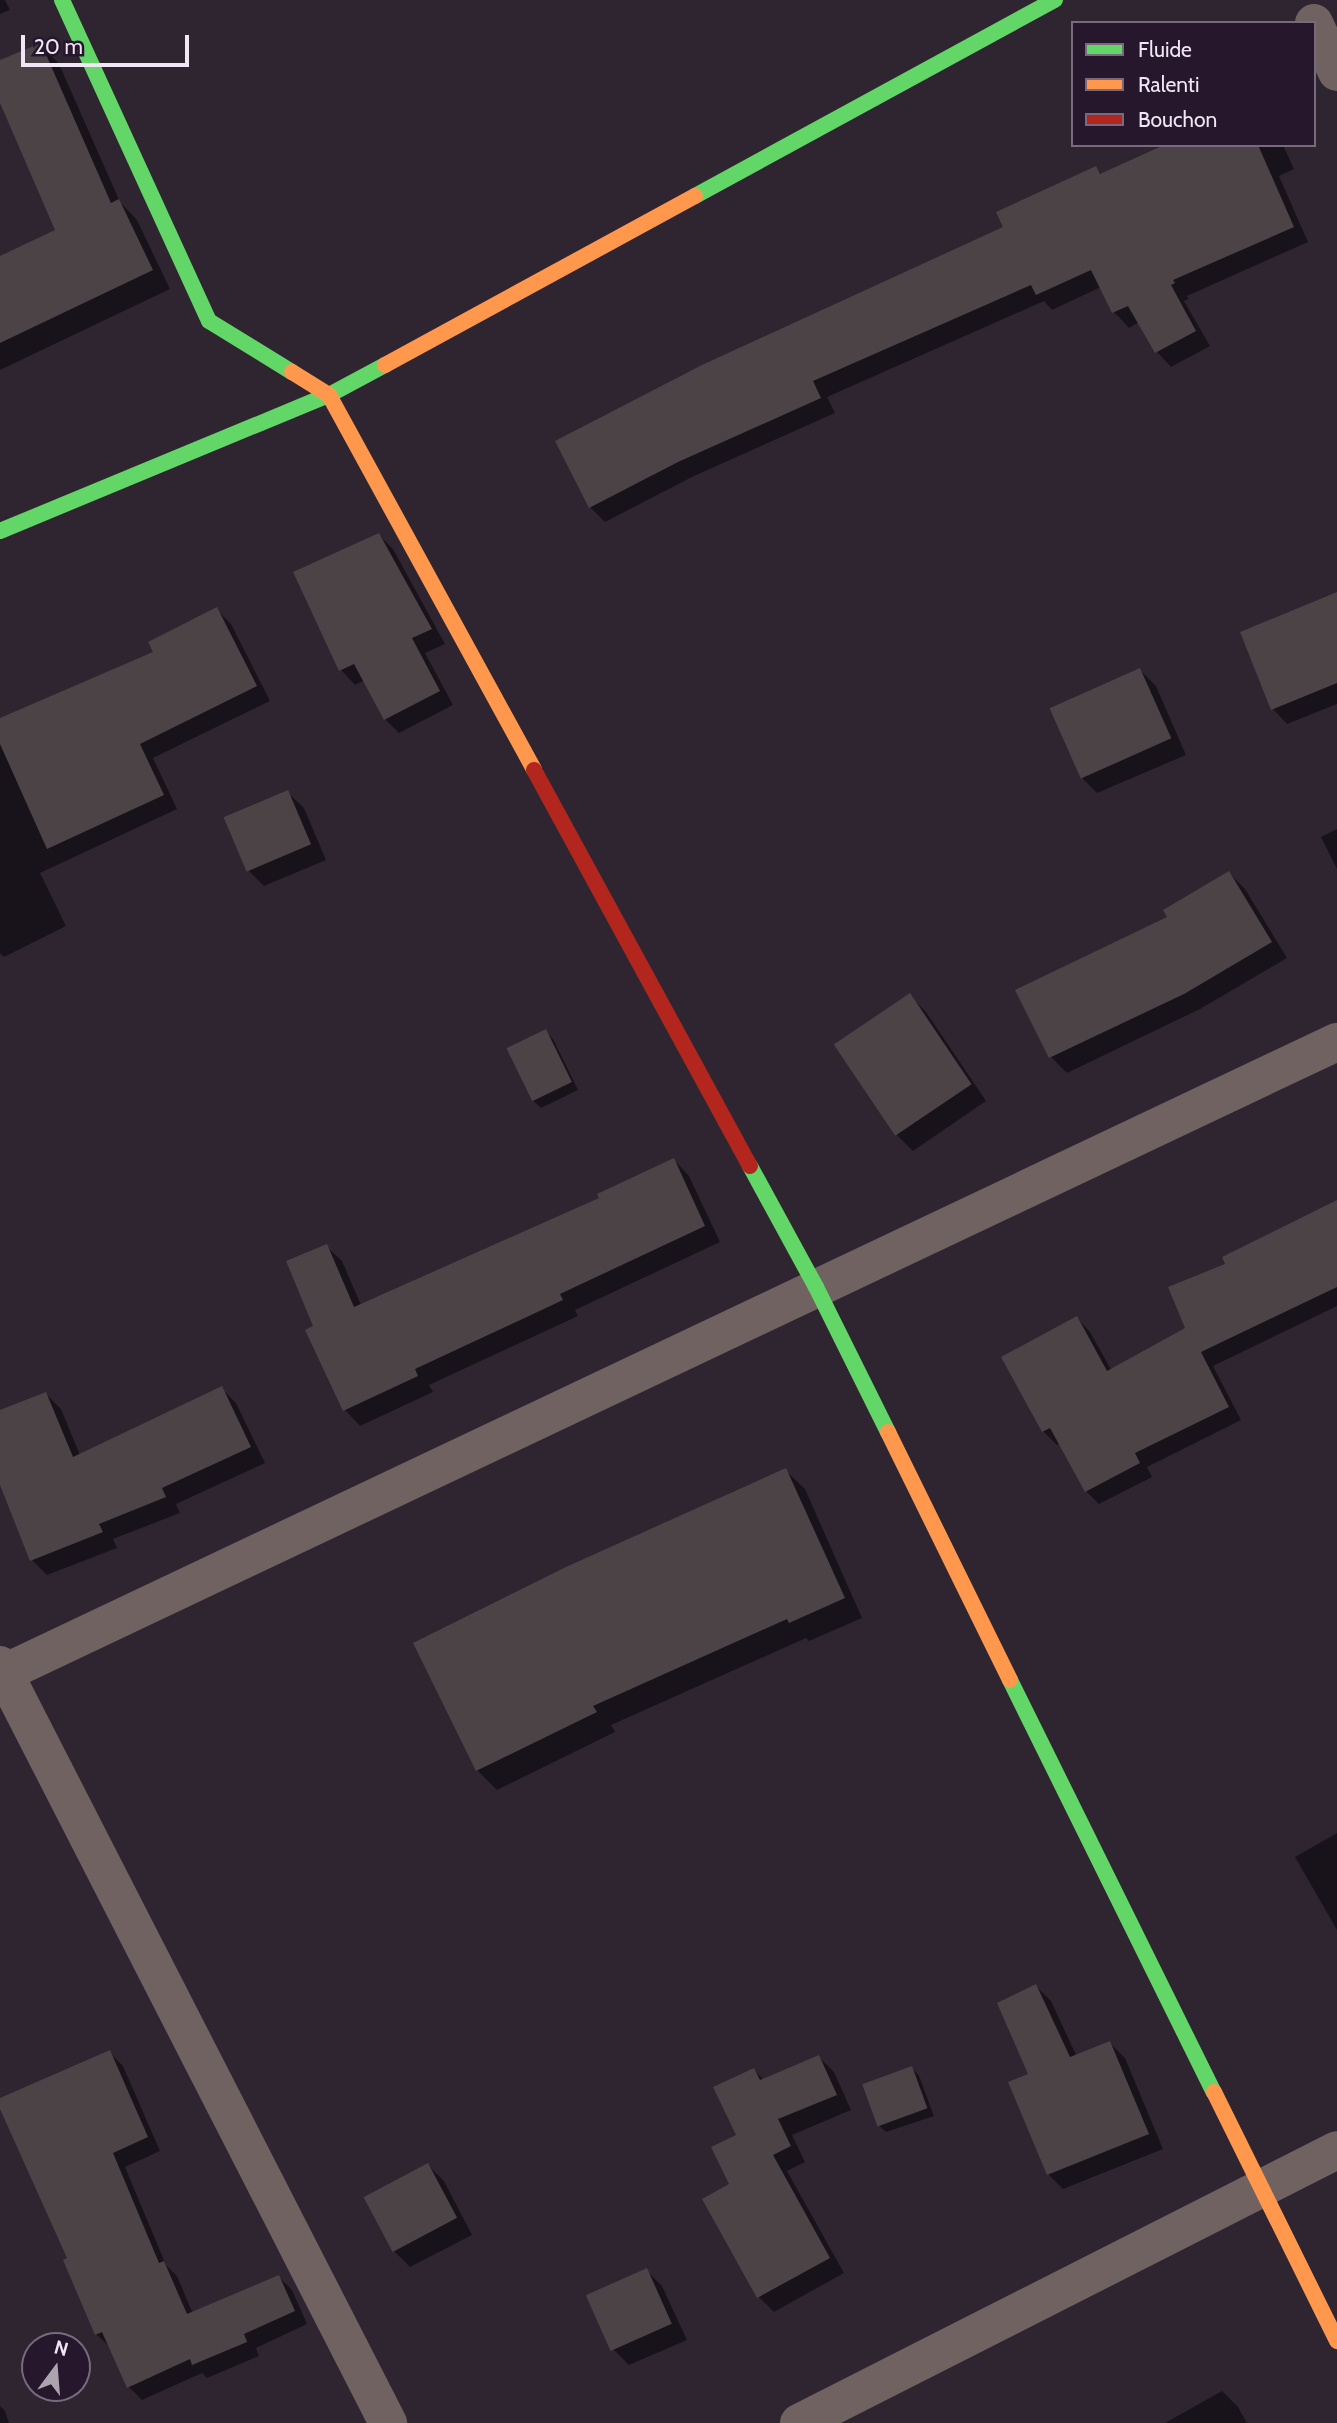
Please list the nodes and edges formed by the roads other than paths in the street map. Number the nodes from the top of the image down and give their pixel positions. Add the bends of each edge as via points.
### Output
1 (62, 0) edge
2 (1055, 0) edge
3 (1303, 0) edge
4 (1313, 21) edge
5 (1316, 27) edge
6 (1337, 72) edge
7 (329, 395) junction
8 (0, 531) edge
9 (1337, 1042) edge
10 (816, 1287) junction
11 (1, 1671) edge
12 (1337, 2150) edge
13 (1262, 2188) junction
14 (1337, 2341) edge
15 (388, 2423) edge
16 (799, 2423) edge

1 - 7 street via 209,321
2 - 7 street
3 - 4 street
5 - 6 street
7 - 8 street
7 - 10 street
9 - 10 street
10 - 11 street
10 - 13 street
11 - 15 street
12 - 13 street
13 - 14 street
13 - 16 street

